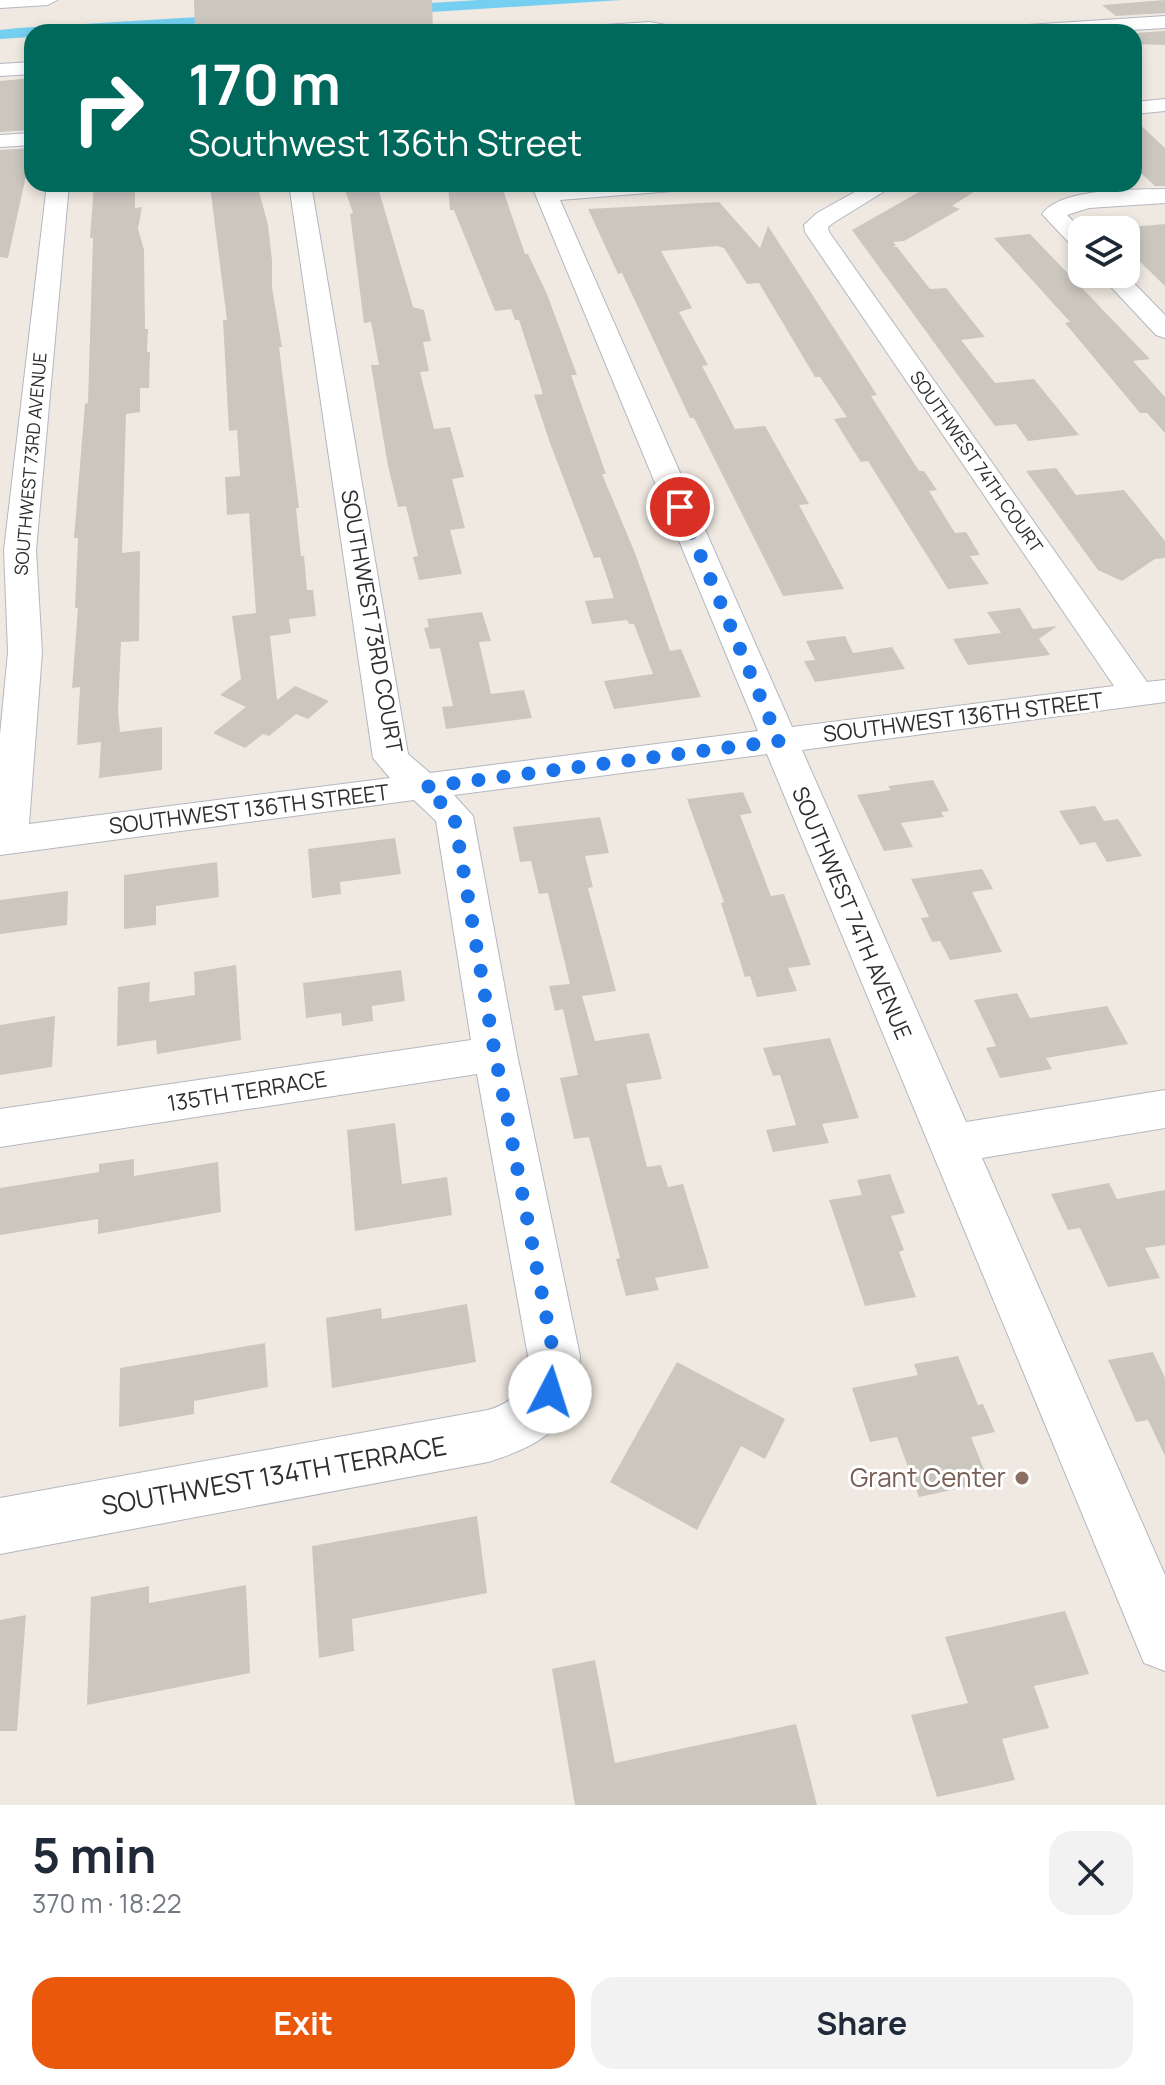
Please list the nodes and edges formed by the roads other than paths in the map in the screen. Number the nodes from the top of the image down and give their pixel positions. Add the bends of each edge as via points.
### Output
1 (48, 0) edge
2 (0, 3) edge
3 (1165, 22) edge
4 (1134, 24) edge
5 (24, 68) edge
6 (0, 70) edge
7 (1165, 105) edge
8 (1142, 107) edge
9 (24, 140) edge
10 (0, 141) edge
11 (57, 192) edge
12 (301, 192) edge
13 (545, 192) edge
14 (871, 192) edge
15 (1165, 196) edge
16 (1068, 229) edge
17 (1131, 288) edge
18 (1152, 303) edge
19 (1165, 330) edge
20 (33, 425) junction
21 (0, 427) edge
22 (11, 601) edge
23 (1152, 693) edge
24 (779, 741) junction
25 (425, 787) junction
26 (4, 841) edge
27 (495, 1054) junction
28 (1165, 1109) edge
29 (0, 1128) edge
30 (950, 1144) junction
31 (541, 1409) joint
32 (0, 1526) edge
33 (1148, 1559) edge
34 (1165, 1642) edge

1 - 2 street
3 - 4 street
5 - 6 street
7 - 8 street
9 - 10 street
11 - 20 street, SOUTHWEST 73RD AVENUE
12 - 25 street, SOUTHWEST 73RD COURT via 391,758
13 - 24 street, SOUTHWEST 74TH AVENUE
14 - 23 street, SOUTHWEST 74TH COURT via 816,228
15 - 16 street via 1056,210
17 - 18 street
18 - 19 street
20 - 21 street
20 - 22 street, SOUTHWEST 73RD AVENUE
22 - 26 street, SOUTHWEST 73RD AVENUE via 25,652
23 - 24 street, SOUTHWEST 136TH STREET
24 - 25 street, SOUTHWEST 136TH STREET
24 - 30 street, SOUTHWEST 74TH AVENUE
25 - 26 street, SOUTHWEST 136TH STREET
25 - 27 street, SOUTHWEST 73RD COURT via 454,816
27 - 29 street, 135TH TERRACE
27 - 31 street, SOUTHWEST 73RD COURT via 554,1356 550,1392
28 - 30 street
30 - 33 street, SOUTHWEST 74TH AVENUE
31 - 32 street, SOUTHWEST 134TH TERRACE via 525,1422 478,1439
33 - 34 street, SOUTHWEST 74TH AVENUE

